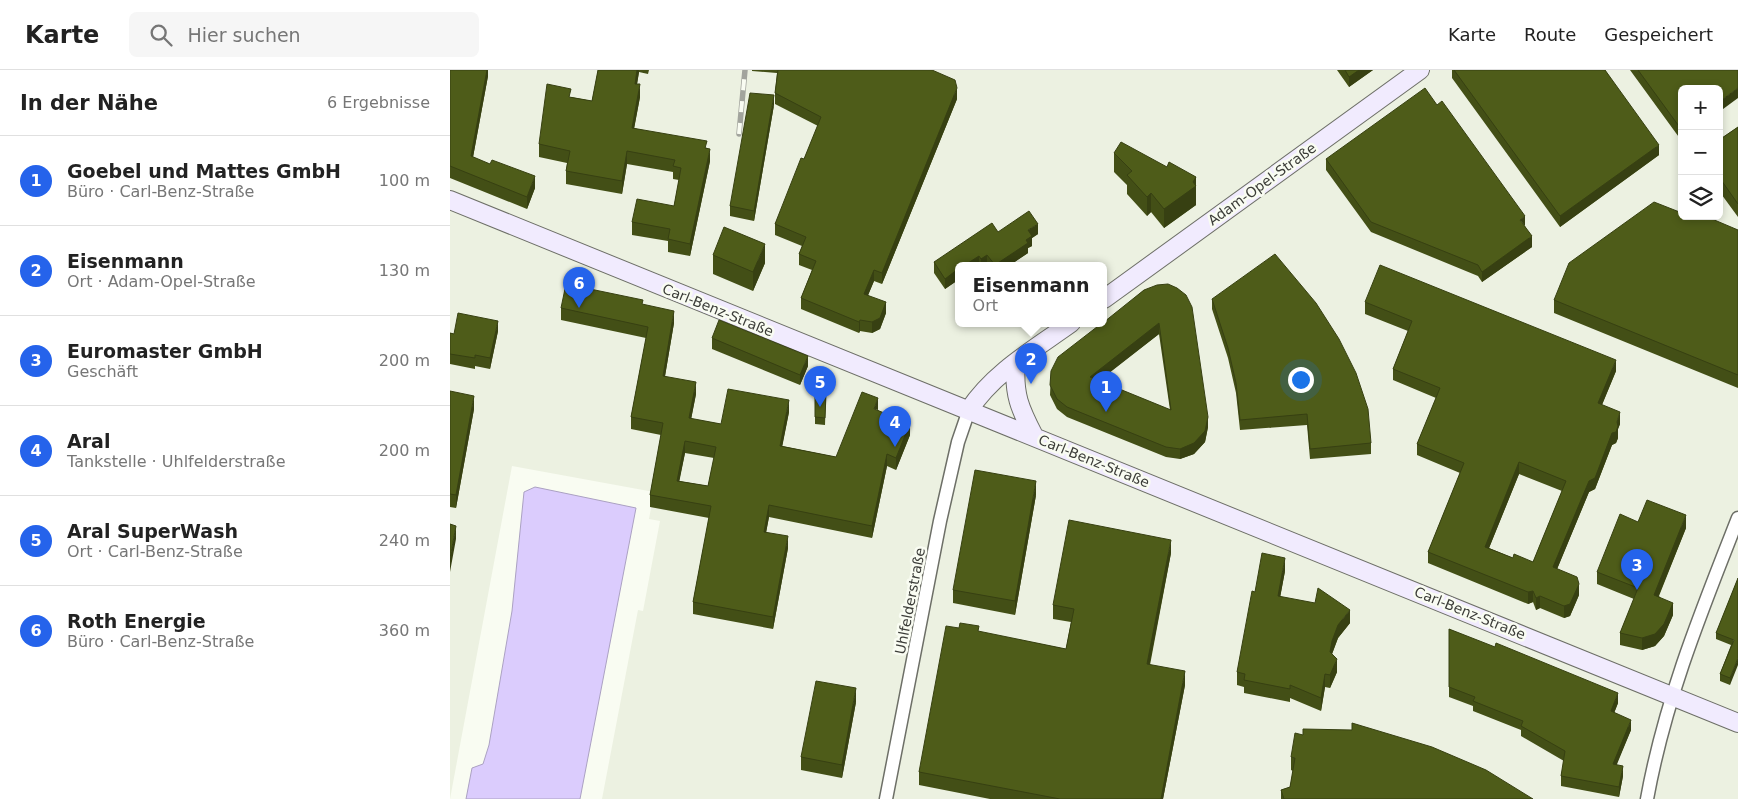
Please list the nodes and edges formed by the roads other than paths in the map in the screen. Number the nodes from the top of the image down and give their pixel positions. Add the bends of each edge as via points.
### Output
1 (1420, 70) edge
2 (450, 200) edge
3 (1107, 297) edge
4 (1065, 327) edge
5 (1016, 362) junction
6 (969, 410) junction
7 (1034, 436) junction
8 (1738, 518) edge
9 (1671, 695) junction
10 (1738, 723) edge
11 (886, 799) edge
12 (1647, 799) edge

1 - 3 main road, Adam-Opel-Straße
2 - 6 main road, Carl-Benz-Straße
4 - 5 main road
5 - 6 main road via 985,388
5 - 7 main road via 1017,402
6 - 7 main road, Carl-Benz-Straße
6 - 11 street, Uhlfelderstraße via 958,442 940,521
7 - 9 main road, Carl-Benz-Straße
8 - 9 street
9 - 10 main road, Carl-Benz-Straße
9 - 12 street via 1654,757

